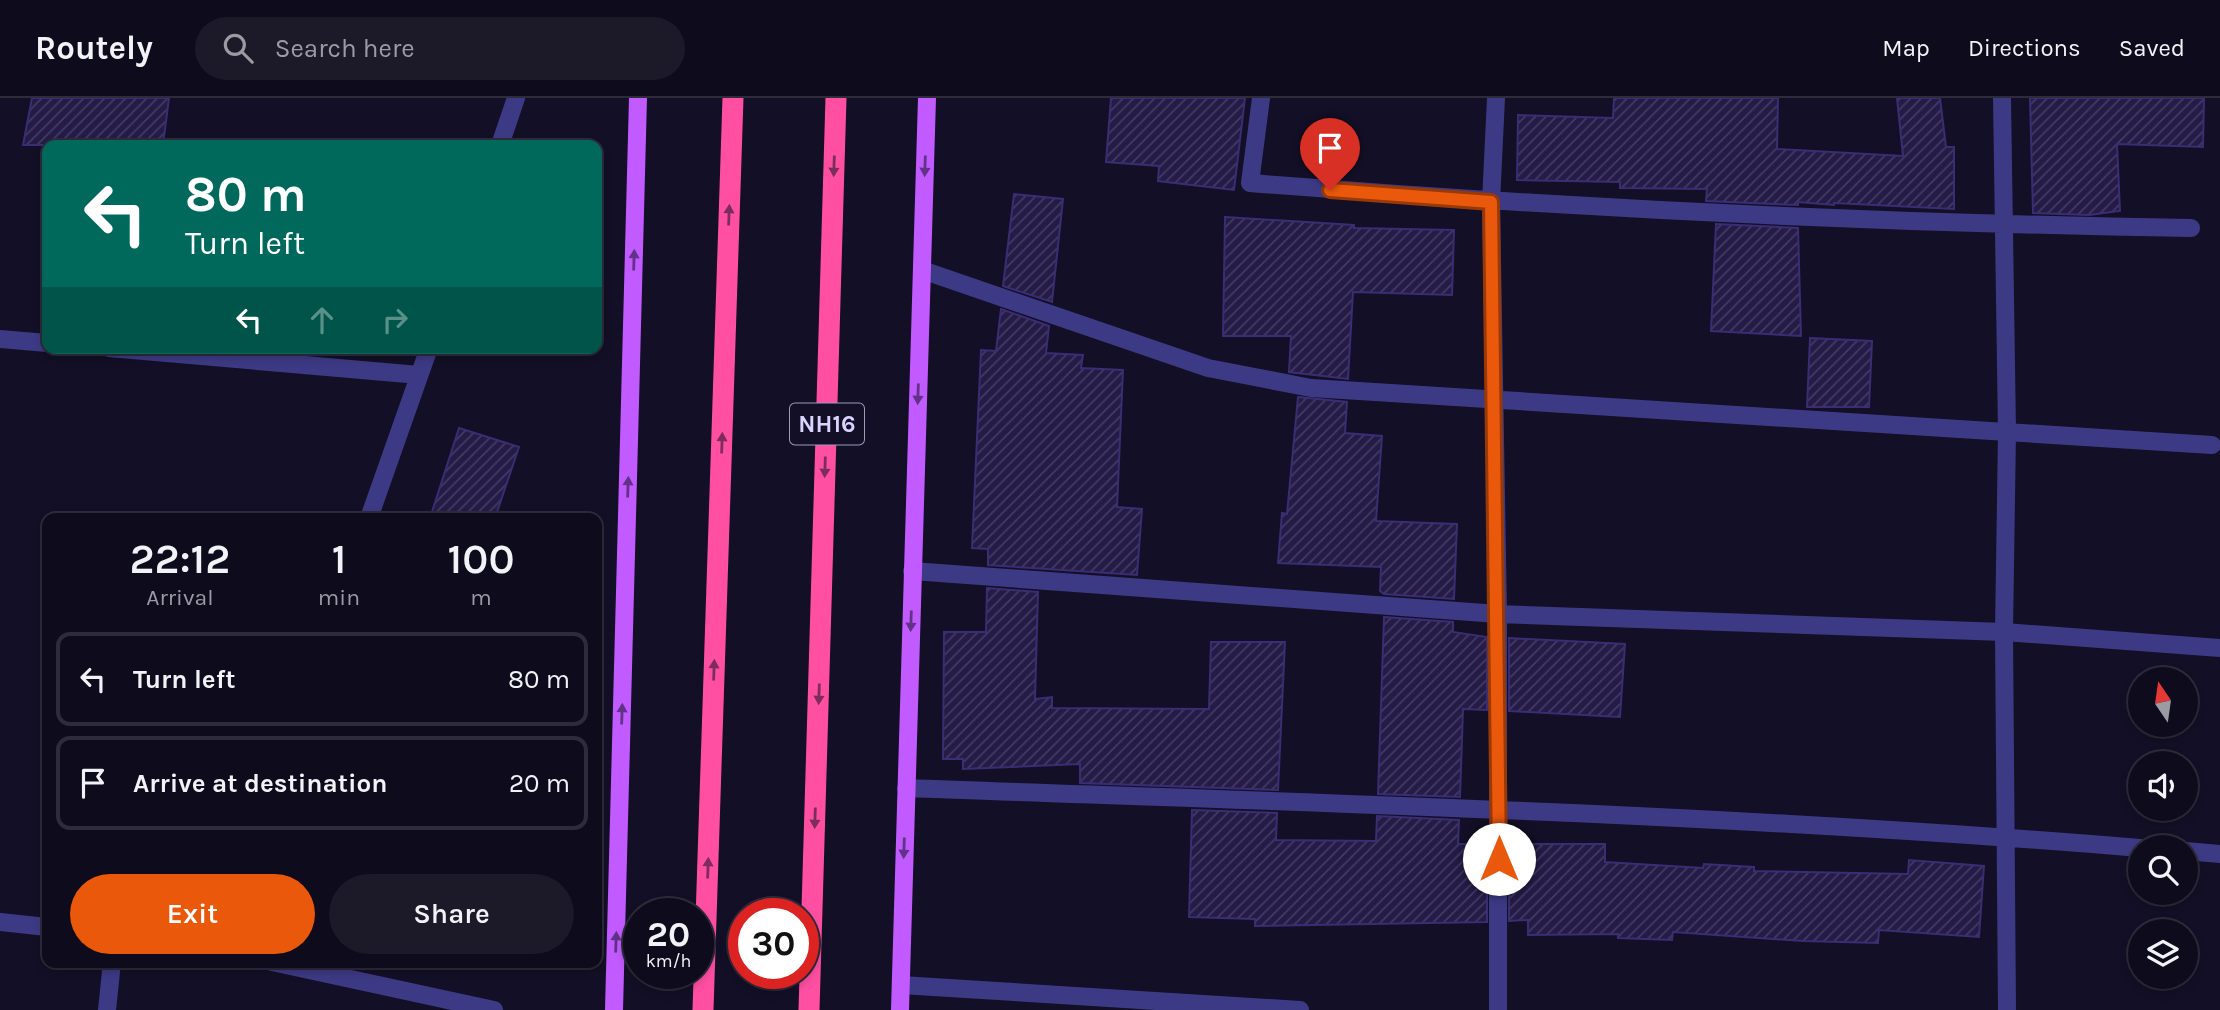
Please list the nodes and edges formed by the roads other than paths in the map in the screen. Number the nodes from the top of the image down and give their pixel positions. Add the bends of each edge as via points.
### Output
1 (516, 98) edge
2 (638, 98) edge
3 (733, 98) edge
4 (836, 98) edge
5 (927, 98) edge
6 (1261, 98) edge
7 (1496, 98) edge
8 (2002, 98) edge
9 (502, 140) edge
10 (1491, 202) junction
11 (2006, 225) junction
12 (2191, 228) dead end
13 (922, 270) junction
14 (0, 339) edge
15 (42, 343) edge
16 (178, 354) edge
17 (427, 354) edge
18 (419, 375) junction
19 (1494, 399) junction
20 (2007, 432) junction
21 (2212, 445) dead end
22 (371, 513) edge
23 (912, 571) junction
24 (1498, 614) junction
25 (2004, 632) junction
26 (2220, 648) edge
27 (906, 788) junction
28 (1500, 809) junction
29 (2005, 837) junction
30 (2128, 847) edge
31 (2198, 852) edge
32 (2220, 854) edge
33 (0, 922) edge
34 (42, 927) edge
35 (111, 968) edge
36 (300, 968) edge
37 (901, 985) junction
38 (107, 1010) edge
39 (495, 1010) edge
40 (614, 1010) edge
41 (703, 1010) edge
42 (809, 1010) edge
43 (900, 1010) edge
44 (1300, 1010) edge
45 (1498, 1010) edge
46 (2007, 1010) edge

1 - 9 street
40 -> 2 main road
41 -> 3 highway
4 -> 42 highway, NH16
5 -> 13 main road
6 - 10 street via 1250,183
7 - 10 street
8 - 11 street
10 - 11 street
10 - 19 street
11 - 12 street
11 - 20 street
13 - 19 street via 1208,368 1255,379 1311,388
13 -> 23 main road
14 - 15 street
16 - 18 street
17 - 18 street
18 - 22 street
19 - 20 street
19 - 24 street
20 - 21 street
20 - 25 street
23 - 24 street
23 -> 27 main road
24 - 25 street
24 - 28 street
25 - 26 street
25 - 29 street
27 - 28 street
27 -> 37 main road
28 - 29 street
28 - 45 street
29 - 30 street
29 - 46 street
31 - 32 street
33 - 34 street
35 - 38 street
36 - 39 street
37 - 43 main road
37 - 44 street

